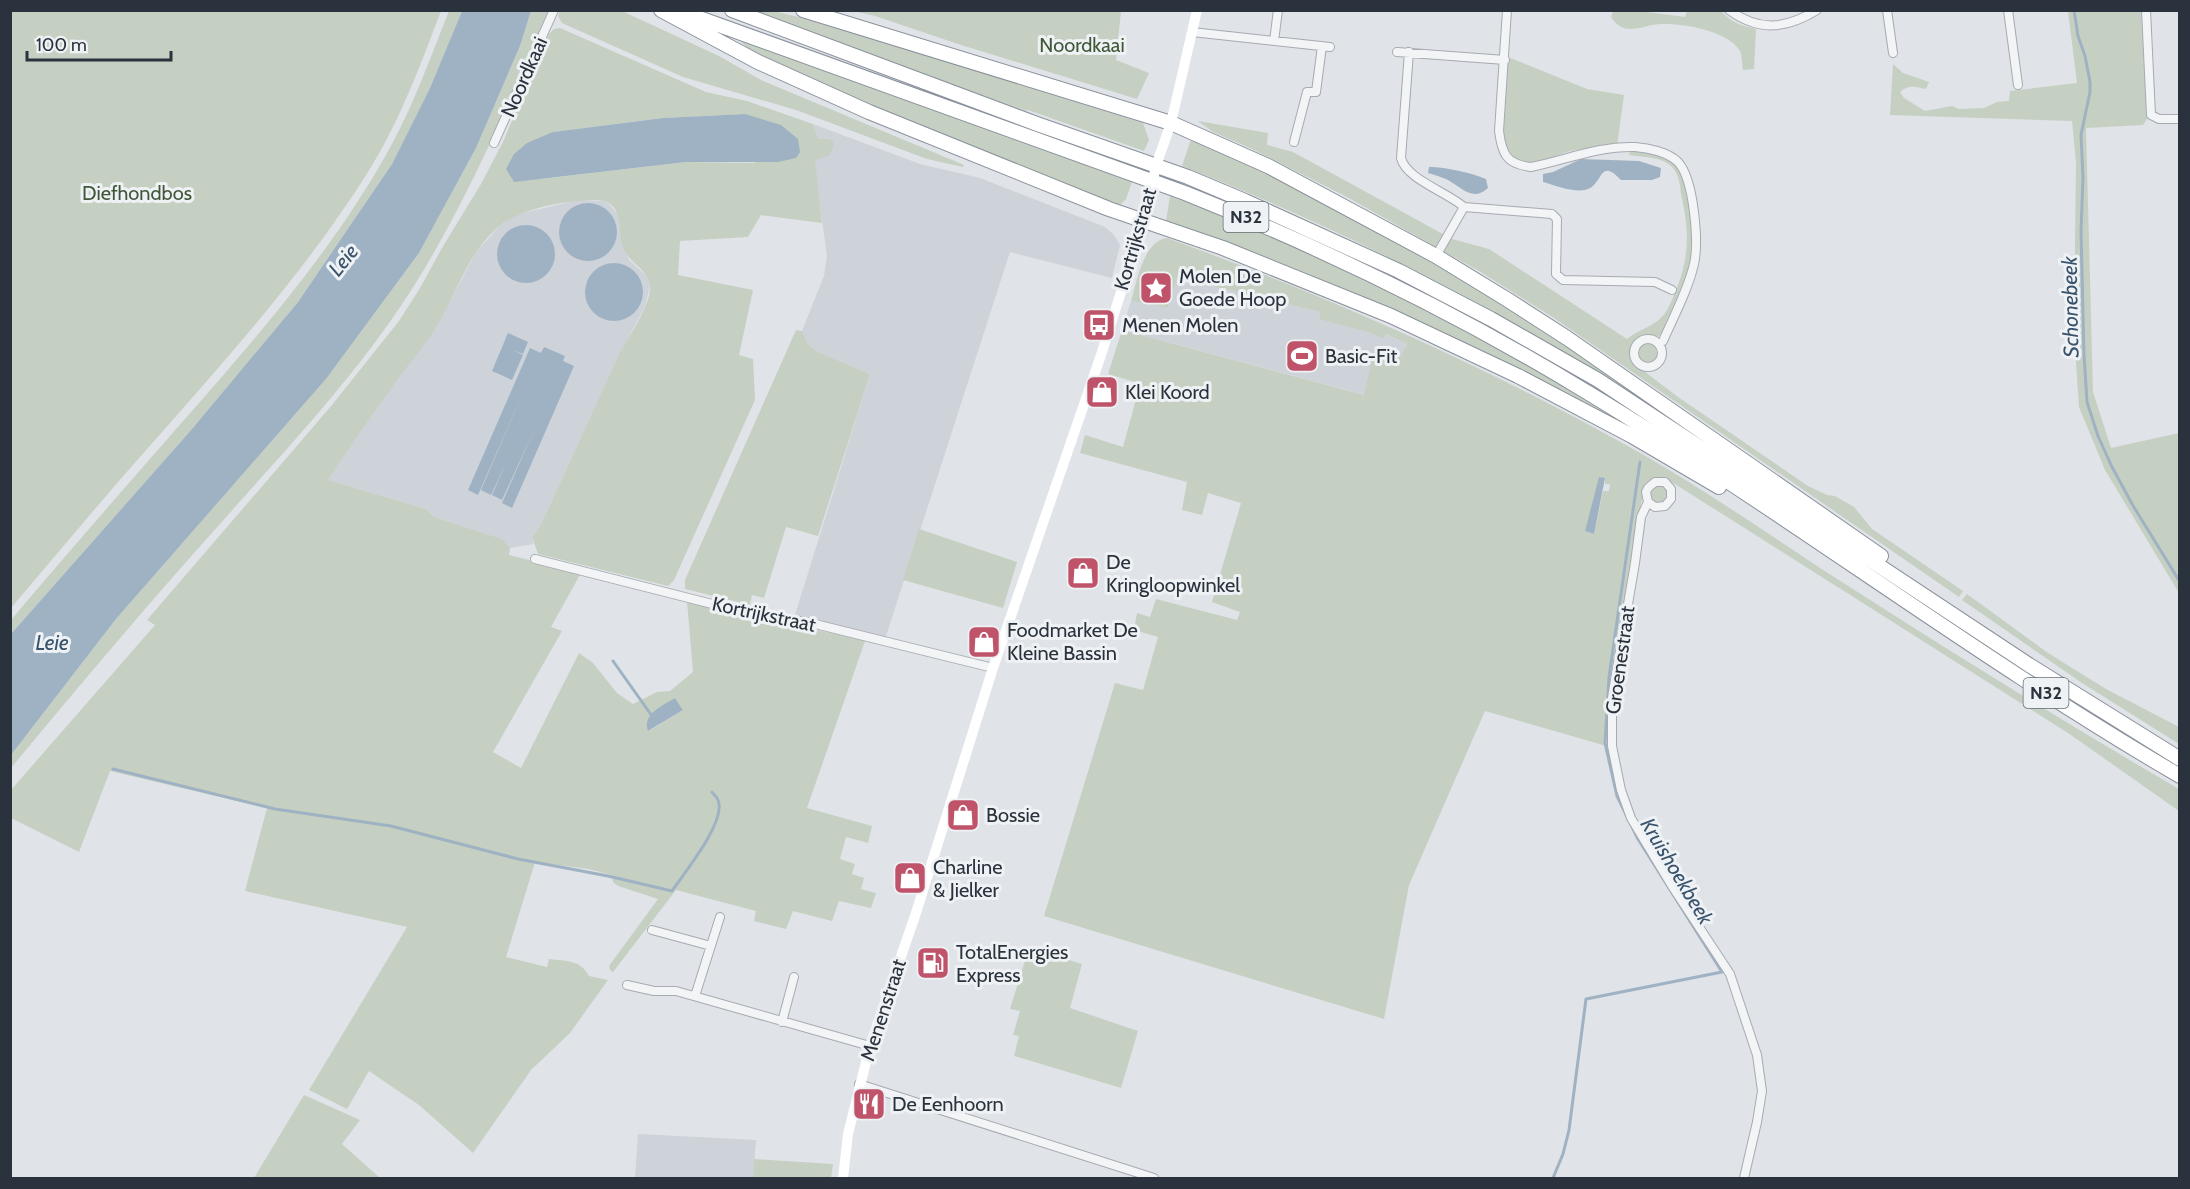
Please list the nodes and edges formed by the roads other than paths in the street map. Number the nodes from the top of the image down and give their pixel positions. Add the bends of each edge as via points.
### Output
1 (554, 10) edge
2 (661, 10) edge
3 (677, 10) edge
4 (732, 10) edge
5 (803, 10) edge
6 (1197, 10) edge
7 (1278, 10) edge
8 (1507, 10) edge
9 (1729, 10) edge
10 (1817, 10) edge
11 (1887, 10) edge
12 (2008, 10) edge
13 (2146, 10) edge
14 (1192, 32) junction
15 (1274, 41) junction
16 (1397, 51) dead end
17 (1409, 52) junction
18 (1893, 53) dead end
19 (1505, 60) junction
20 (2018, 85) dead end
21 (2180, 119) edge
22 (1171, 123) junction
23 (1294, 142) dead end
24 (494, 143) dead end
25 (1464, 207) junction
26 (1141, 220) junction
27 (1436, 256) junction
28 (1672, 290) dead end
29 (1659, 344) dead end
30 (1648, 502) dead end
31 (1774, 513) junction
32 (535, 559) dead end
33 (1926, 597) junction
34 (993, 668) junction
35 (2180, 759) edge
36 (2180, 776) edge
37 (916, 913) joint
38 (720, 917) dead end
39 (652, 930) dead end
40 (711, 946) junction
41 (794, 977) dead end
42 (627, 985) dead end
43 (695, 996) junction
44 (782, 1022) junction
45 (870, 1046) junction
46 (859, 1084) junction
47 (843, 1179) edge
48 (1154, 1179) edge
49 (1744, 1179) edge

1 - 24 street, Noordkaai
2 - 26 highway via 827,94
3 - 31 highway, N32 via 1185,193 1326,253 1484,333 1590,393
4 - 33 highway, N32 via 1188,177 1399,271 1598,380
5 - 22 highway
6 - 14 main road, Kortrijkstraat
7 - 15 street
8 - 19 street
9 - 10 street via 1750,23 1767,26 1801,20
11 - 18 street
12 - 20 street
13 - 21 street via 2151,115 2159,120
14 - 15 street
14 - 22 main road, Kortrijkstraat
15 - 23 street via 1326,46 1316,92 1307,92
16 - 17 street
17 - 19 street
17 - 25 street via 1402,164
19 - 29 street via 1499,131 1502,149 1513,162 1532,167 1600,149 1636,147 1666,154 1682,167 1693,209 1696,250 1686,288 1664,341
22 - 26 main road, Kortrijkstraat, bridge
22 - 27 highway via 1268,166
25 - 27 street
25 - 28 street via 1552,213 1557,219 1556,274 1563,280 1655,282
26 - 31 highway via 1314,283 1452,344 1632,436 1742,500
26 - 34 main road, Kortrijkstraat via 1101,355
27 - 33 highway via 1567,338 1918,582
30 - 49 street, Groenestraat via 1641,517 1612,698 1612,746 1631,818 1730,974 1757,1055 1762,1091
31 - 36 highway, N32 via 2029,682
32 - 34 street, Kortrijkstraat
33 - 35 highway, N32
34 - 37 main road, Kortrijkstraat
37 - 45 main road, Menenstraat
38 - 40 street
39 - 40 street
40 - 43 street
41 - 44 street
42 - 43 street
43 - 44 street
44 - 45 street
45 - 46 main road, Menenstraat
46 - 47 main road, Menenstraat
46 - 48 street

